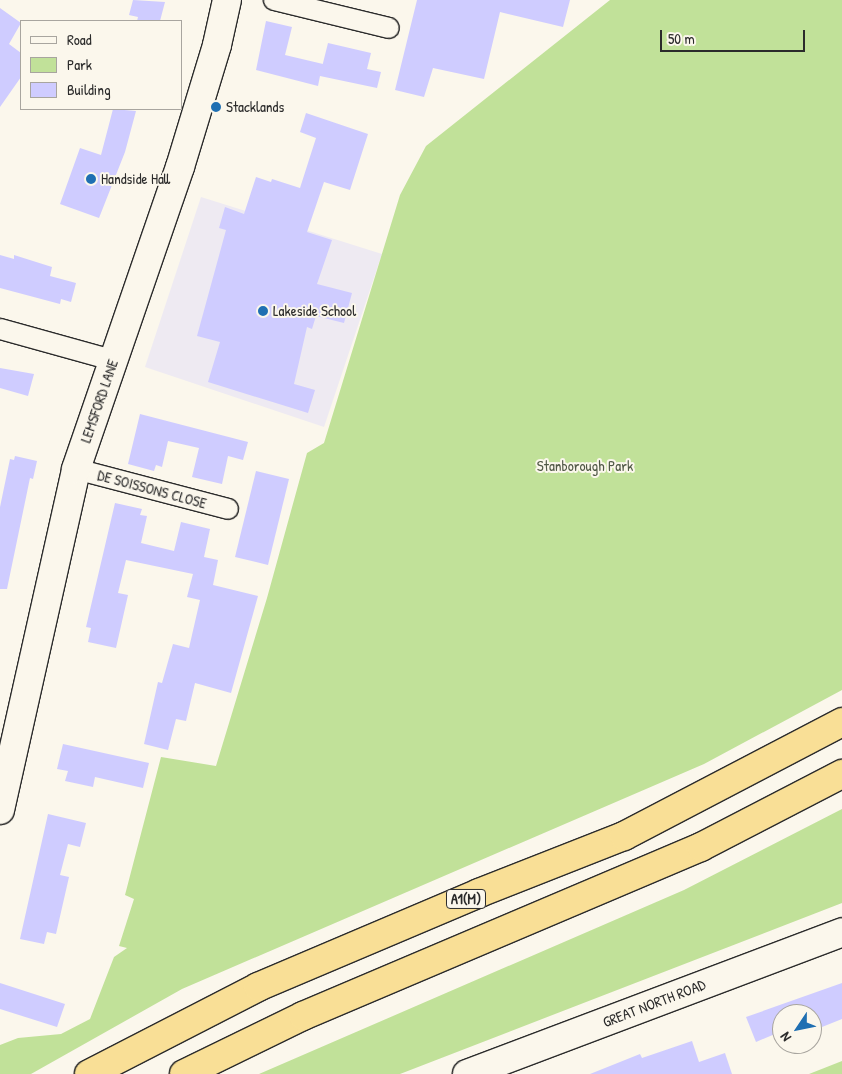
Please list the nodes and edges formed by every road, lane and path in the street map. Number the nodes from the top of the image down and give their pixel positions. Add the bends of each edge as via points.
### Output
1 (227, 0) edge
2 (274, 0) edge
3 (389, 28) dead end
4 (0, 329) edge
5 (112, 360) junction
6 (76, 469) junction
7 (228, 509) dead end
8 (842, 722) edge
9 (842, 774) edge
10 (0, 810) edge
11 (842, 932) edge
12 (89, 1074) edge
13 (184, 1074) edge
14 (467, 1074) edge

1 - 5 street, LEMSFORD LANE via 217,45 180,167
2 - 3 street
4 - 5 street
5 - 6 street, LEMSFORD LANE
6 - 7 street, DE SOISSONS CLOSE
6 - 10 street, LEMSFORD LANE
8 - 12 highway, A1(M) via 624,836 479,893 258,987
9 - 13 highway via 700,847 304,1016
11 - 14 street, GREAT NORTH ROAD

